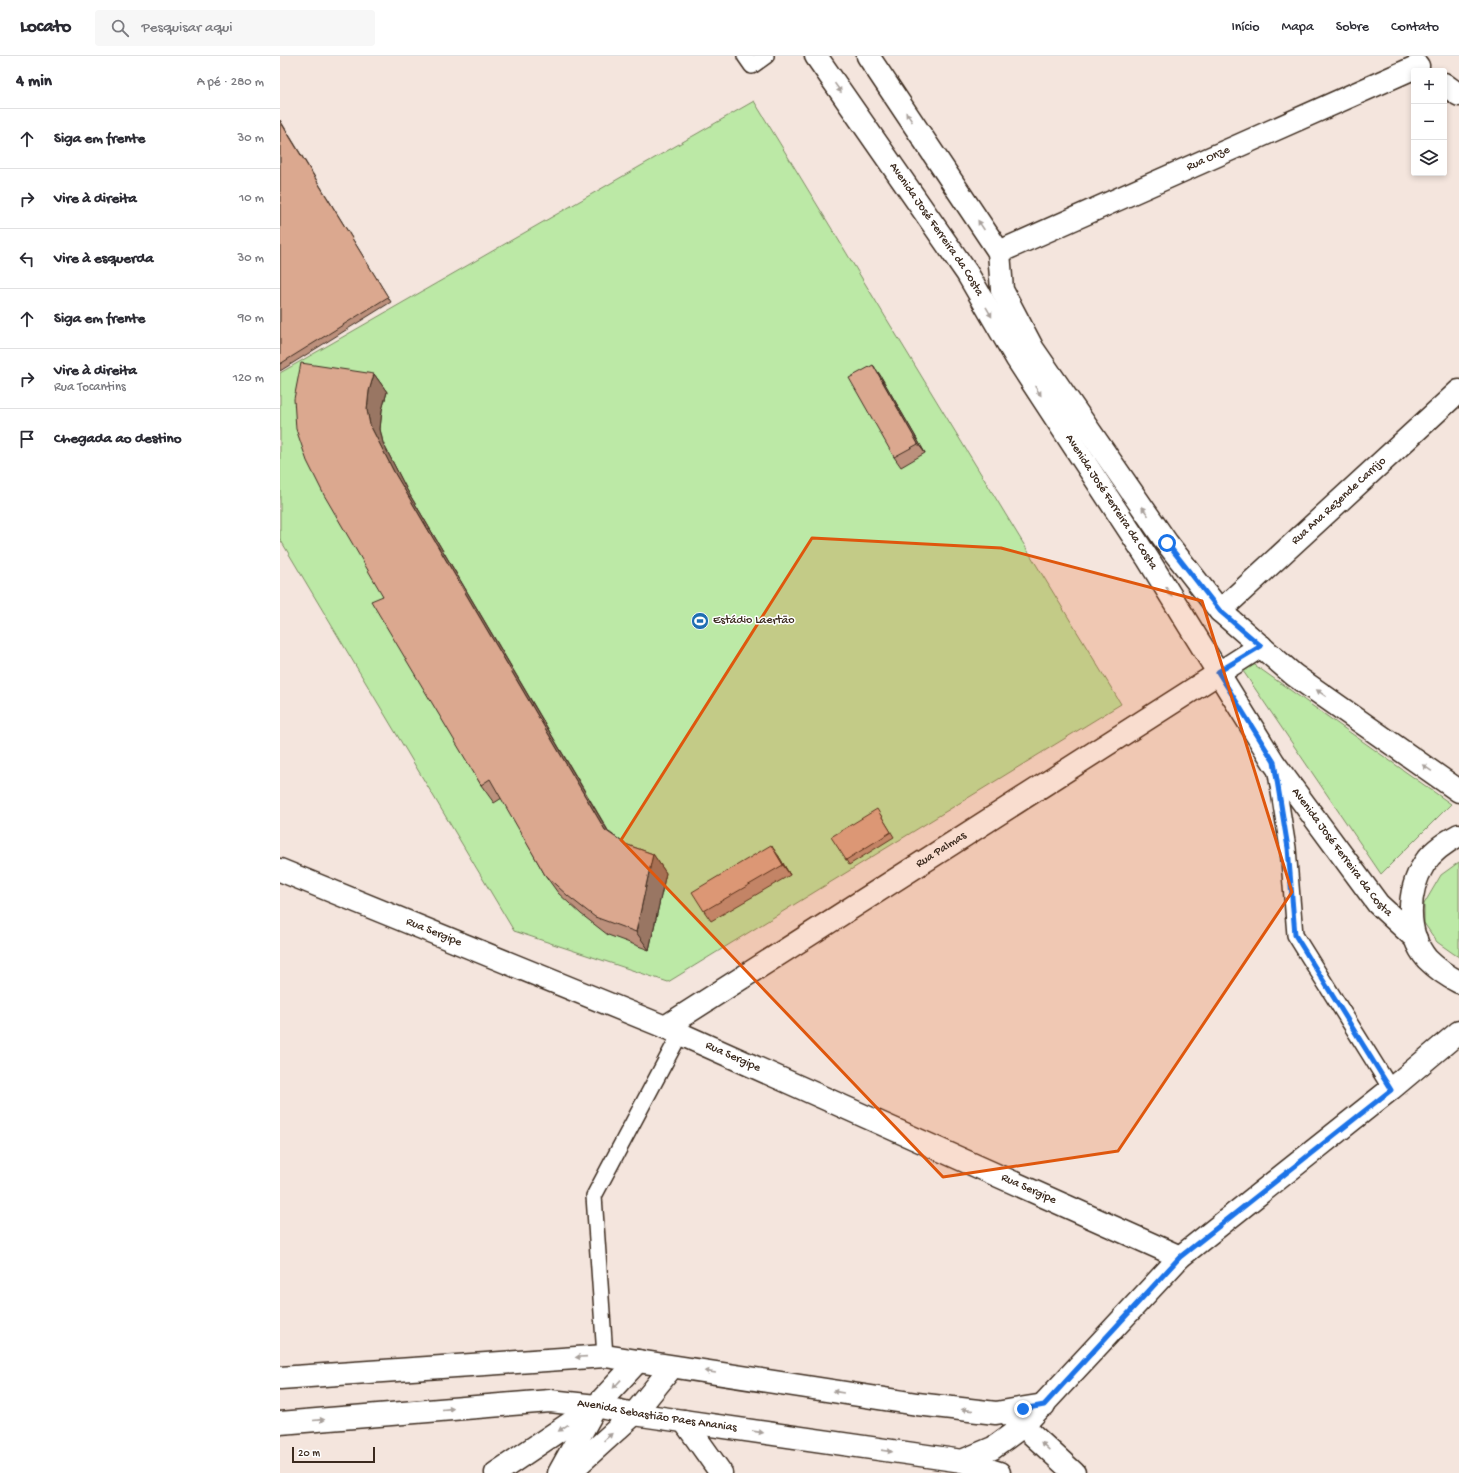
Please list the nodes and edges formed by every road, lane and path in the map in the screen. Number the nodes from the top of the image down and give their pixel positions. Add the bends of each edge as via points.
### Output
1 (745, 56) edge
2 (766, 56) edge
3 (816, 56) edge
4 (868, 56) edge
5 (1415, 64) edge
6 (1447, 86) edge
7 (1459, 95) edge
8 (1000, 252) junction
9 (1459, 391) edge
10 (1220, 611) junction
11 (1261, 646) junction
12 (1218, 672) junction
13 (1274, 762) junction
14 (1459, 790) edge
15 (1459, 835) edge
16 (280, 870) edge
17 (1416, 939) junction
18 (1459, 982) edge
19 (672, 1031) junction
20 (1459, 1032) edge
21 (1391, 1090) junction
22 (1180, 1257) junction
23 (604, 1356) junction
24 (638, 1361) junction
25 (672, 1367) junction
26 (280, 1378) edge
27 (1044, 1405) junction
28 (596, 1406) junction
29 (1006, 1412) junction
30 (634, 1414) junction
31 (684, 1421) junction
32 (280, 1423) edge
33 (1023, 1426) junction
34 (962, 1461) junction
35 (496, 1473) edge
36 (559, 1473) edge
37 (569, 1473) edge
38 (721, 1473) edge
39 (999, 1473) edge
40 (1074, 1473) edge

1 - 2 lane via 752,66
3 -> 12 main road, Avenida José Ferreira da Costa via 967,273 1017,359 1148,559
8 -> 4 main road
5 - 8 main road, Rua Onze
6 - 7 main road
10 -> 8 main road, Avenida José Ferreira da Costa via 1167,543 1033,349 1002,290
9 - 10 main road, Rua Ana Rezende Carrijo
10 - 11 main road, Avenida José Ferreira da Costa
11 - 12 main road, Rua Palmas
14 -> 11 main road, Avenida José Ferreira da Costa via 1294,675
12 - 13 main road, Avenida José Ferreira da Costa
12 - 19 main road, Rua Palmas
13 - 17 main road, Avenida José Ferreira da Costa via 1378,904
13 - 21 lane via 1288,848 1295,935
15 - 17 main road via 1443,844 1424,863 1413,887 1410,913
16 - 19 main road, Rua Sergipe
17 - 18 main road via 1427,958 1442,973
19 - 22 main road, Rua Sergipe
19 - 23 lane via 594,1196
20 - 21 main road
21 - 22 main road
22 - 27 main road
23 - 24 main road
23 -> 26 main road
24 - 25 main road
24 -> 28 main road
29 -> 25 main road via 917,1404
25 - 30 main road
27 - 29 main road
27 - 33 main road
28 - 30 main road, Avenida Sebastião Paes Ananias
32 -> 28 main road, Avenida Sebastião Paes Ananias via 550,1402
28 -> 35 main road
28 - 36 main road
29 - 33 main road
30 - 31 main road, Avenida Sebastião Paes Ananias
37 -> 30 main road
31 -> 34 main road, Avenida Sebastião Paes Ananias
31 - 38 main road
33 - 34 main road via 993,1448
40 -> 33 main road
34 - 39 main road, Avenida Sebastião Paes Ananias

